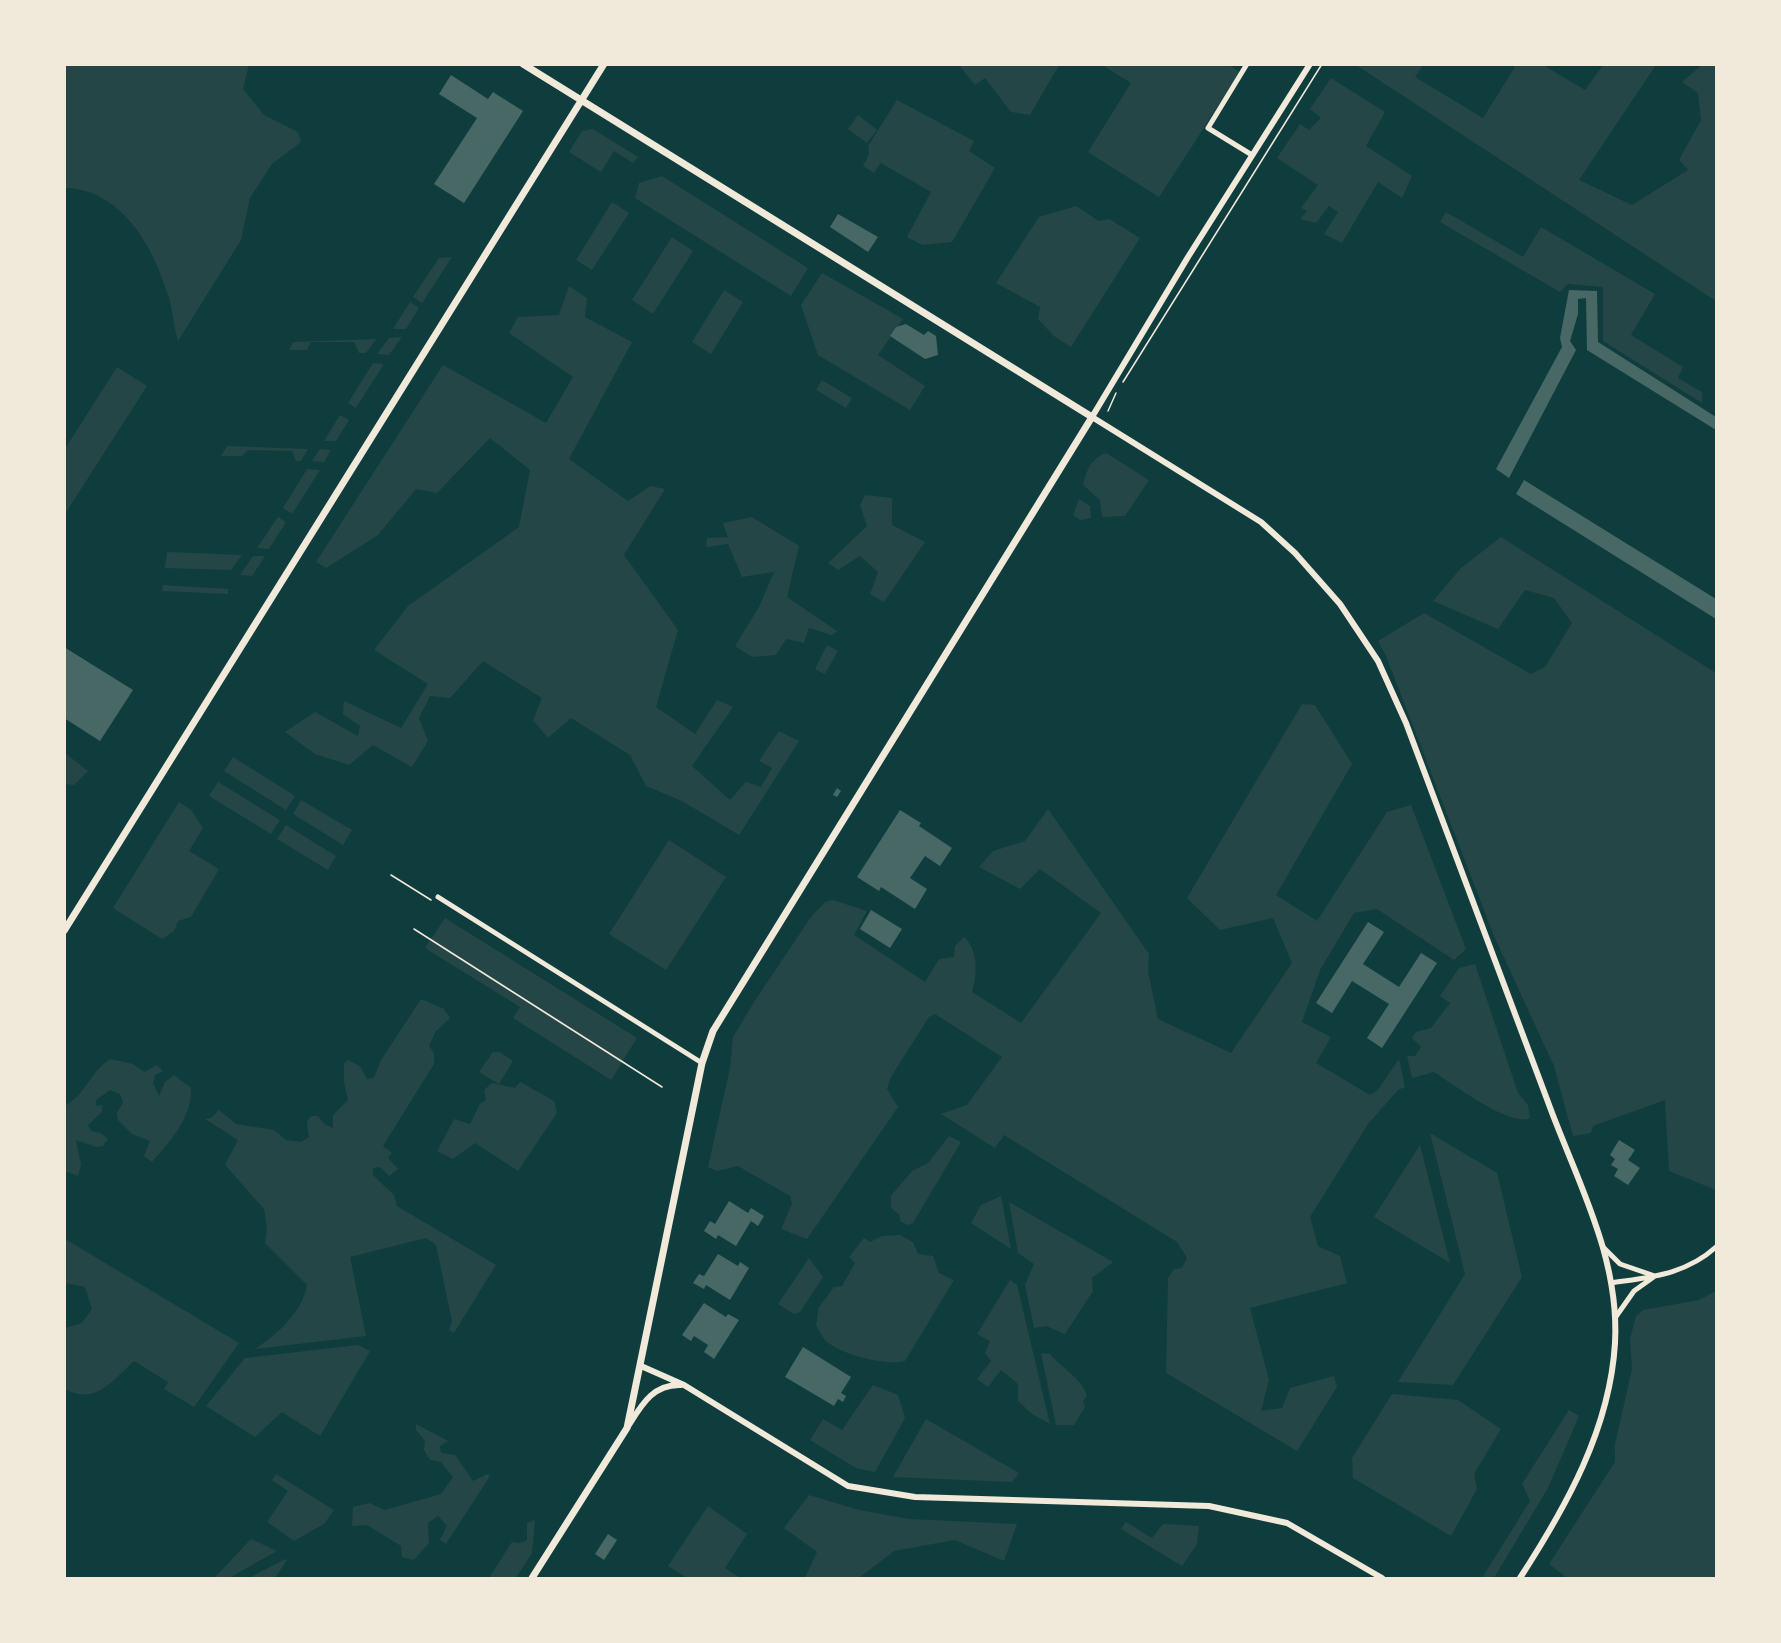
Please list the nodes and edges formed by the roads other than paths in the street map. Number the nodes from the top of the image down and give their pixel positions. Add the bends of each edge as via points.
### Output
1 (523, 64) edge
2 (604, 64) edge
3 (1247, 64) edge
4 (1310, 64) edge
5 (582, 100) junction
6 (1252, 155) junction
7 (1092, 417) junction
8 (438, 897) dead end
9 (64, 931) edge
10 (702, 1063) junction
11 (1602, 1246) junction
12 (1716, 1247) edge
13 (1654, 1276) junction
14 (1611, 1283) junction
15 (1615, 1318) junction
16 (641, 1366) junction
17 (684, 1385) junction
18 (627, 1428) junction
19 (532, 1578) edge
20 (1382, 1578) edge
21 (1520, 1578) edge

1 - 5 main road
2 - 5 main road
3 - 6 street via 1208,128
4 - 6 street
5 - 7 main road
5 - 9 main road
6 - 7 street
7 - 10 main road via 713,1030
7 - 11 street via 1261,522 1319,578 1378,661 1406,723 1588,1200
8 - 10 street
10 - 16 main road
11 - 13 street via 1620,1264
11 - 14 street
12 - 13 street via 1688,1268
13 - 14 street
13 - 15 street via 1627,1298
14 - 15 street
15 - 21 street via 1614,1358 1603,1418 1573,1487
16 - 17 street
16 - 18 main road
17 - 18 street via 667,1385 653,1392
17 - 20 street via 848,1486 915,1497 1209,1506 1287,1523
18 - 19 main road

